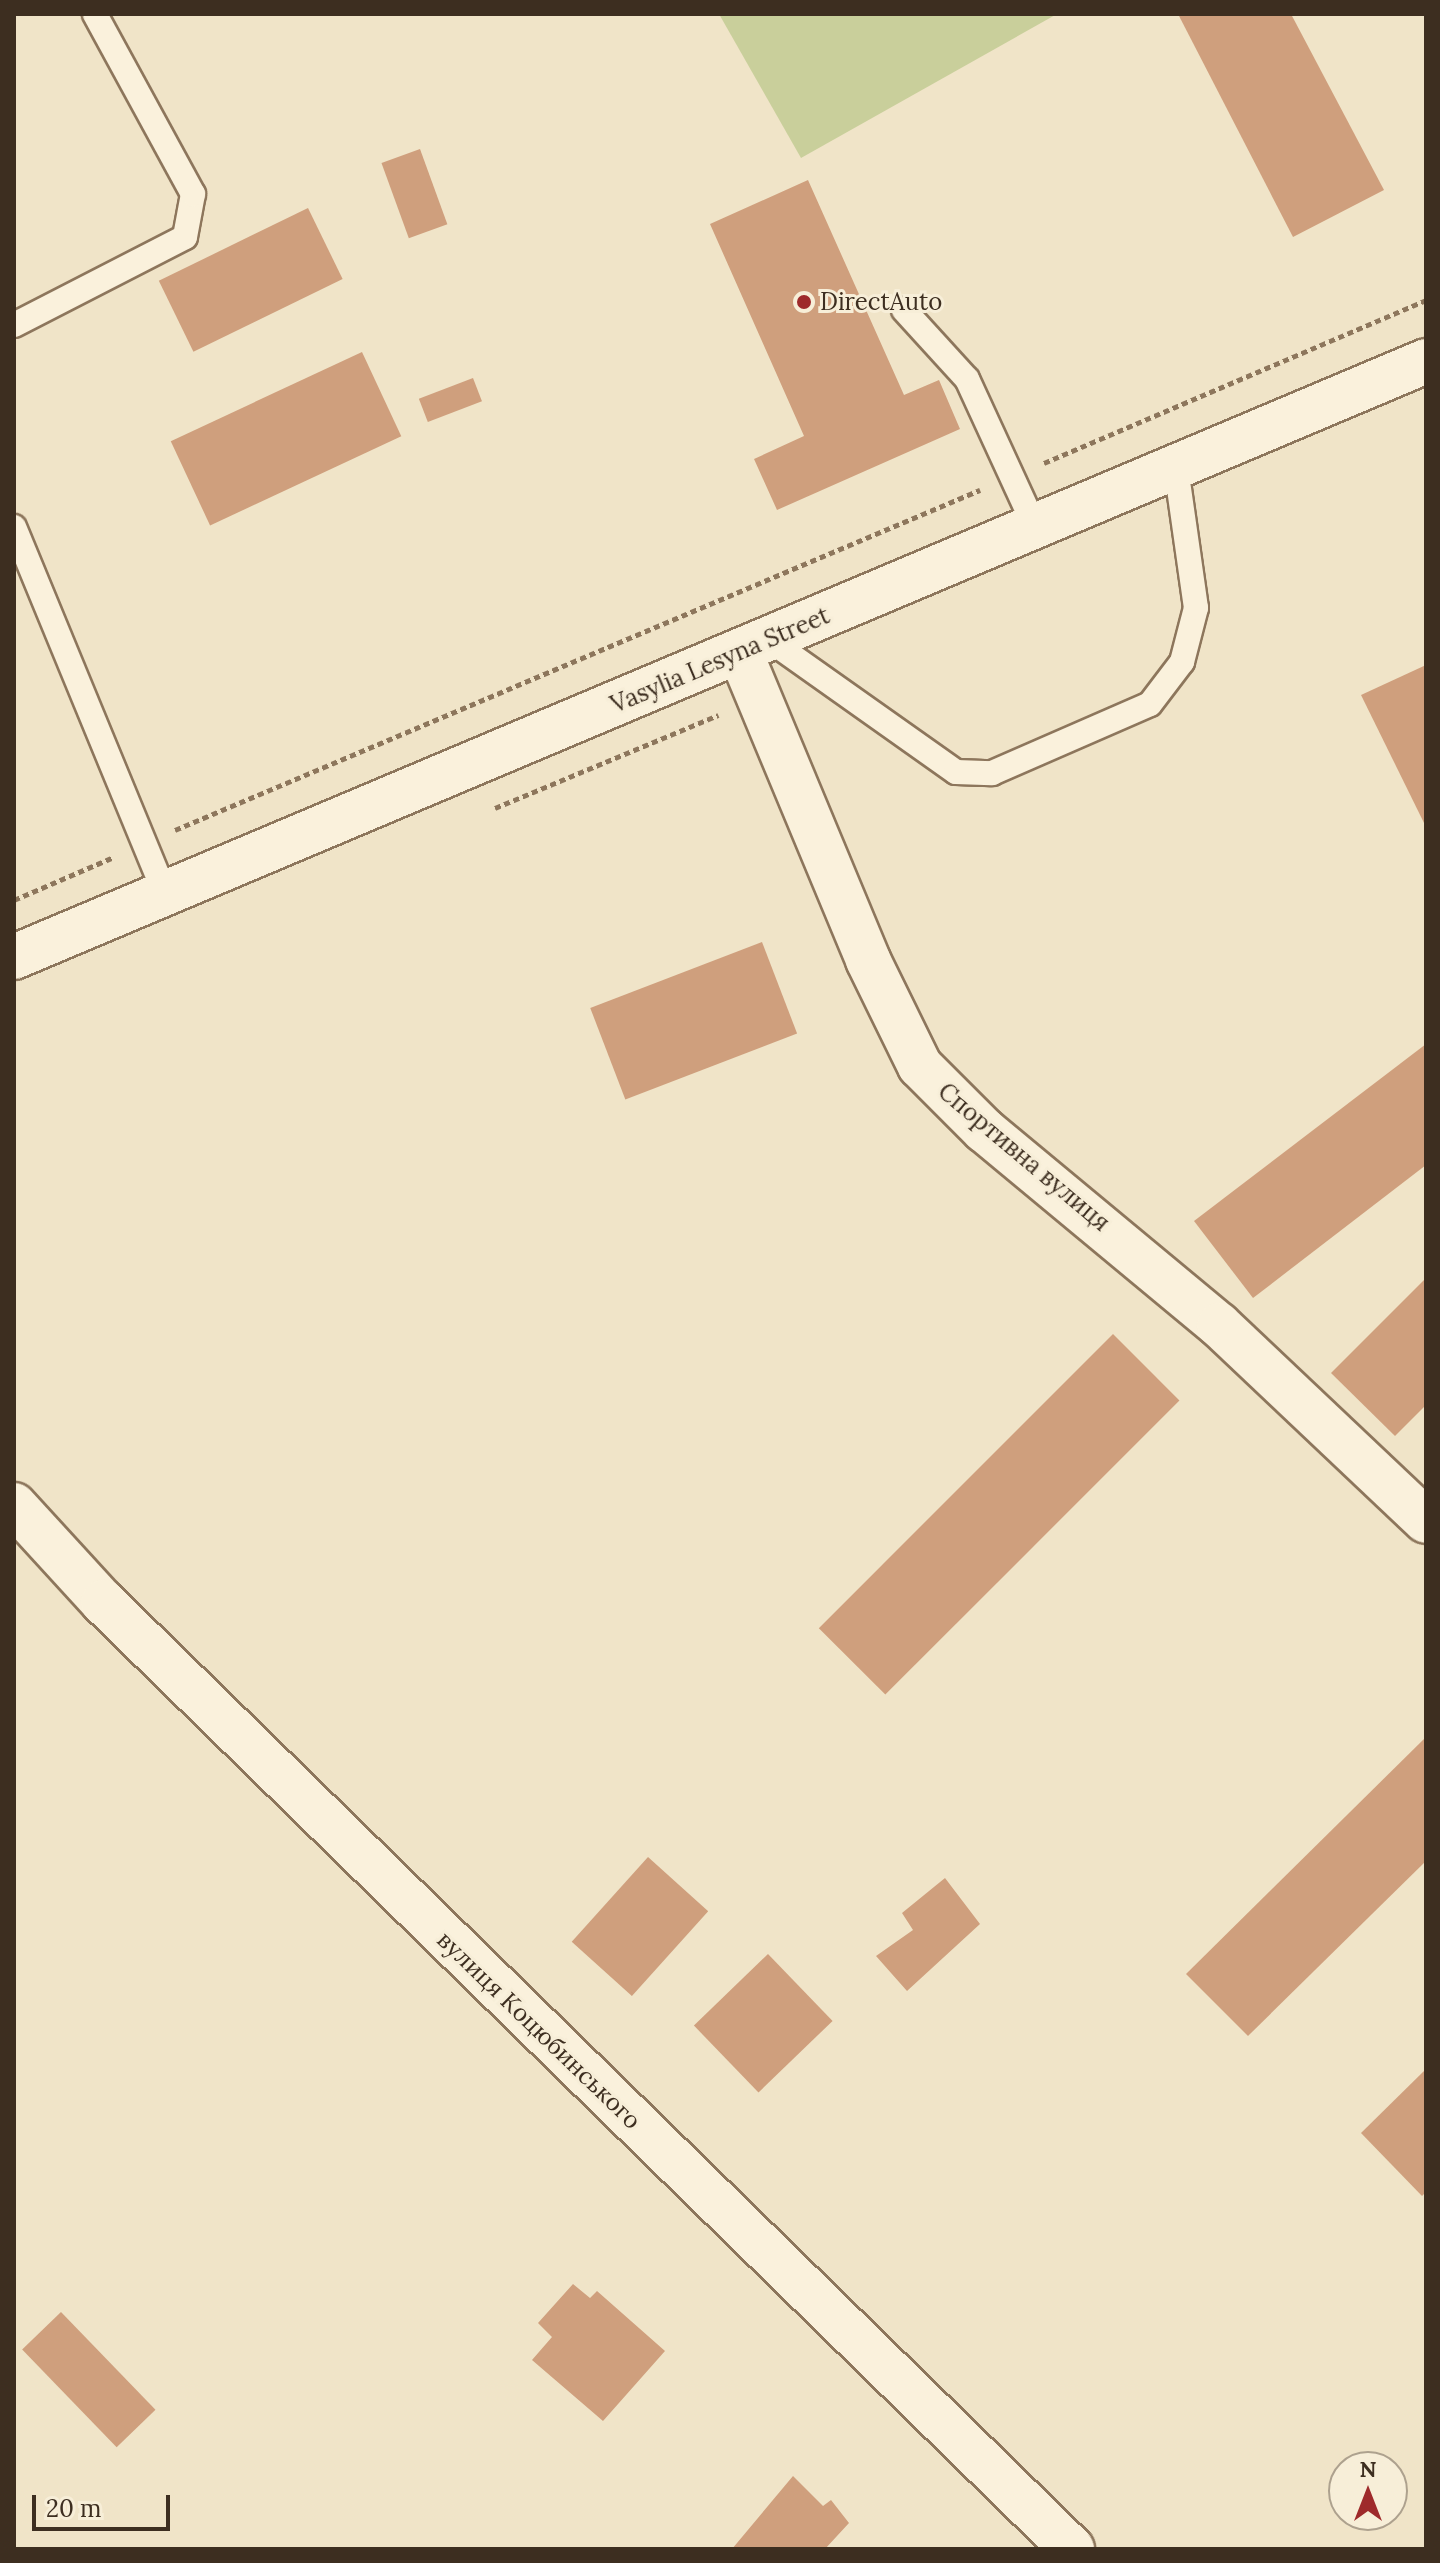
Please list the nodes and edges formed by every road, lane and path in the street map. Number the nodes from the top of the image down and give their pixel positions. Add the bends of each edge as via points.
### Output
1 (95, 14) edge
2 (1426, 300) edge
3 (904, 310) dead end
4 (14, 325) edge
5 (1426, 361) edge
6 (1176, 467) junction
7 (1011, 476) junction
8 (14, 527) edge
9 (1035, 527) junction
10 (754, 645) junction
11 (144, 844) junction
12 (164, 891) junction
13 (14, 900) edge
14 (14, 957) edge
15 (14, 1505) edge
16 (1426, 1521) edge
17 (1072, 2549) edge

1 - 4 lane via 193,194 185,237
2 - 7 path
3 - 7 lane via 967,379
5 - 6 street, Vasylia Lesyna Street
6 - 9 street, Vasylia Lesyna Street
6 - 10 lane via 1196,608 1182,662 1150,704 992,773 944,765
7 - 9 lane
7 - 11 path
8 - 11 lane
9 - 10 street, Vasylia Lesyna Street
10 - 12 street, Vasylia Lesyna Street
10 - 16 street, Спортивна вулиця via 868,960 920,1066 984,1130 1219,1325
11 - 12 lane
11 - 13 path
12 - 14 street, Vasylia Lesyna Street
15 - 17 street, вулиця Коцюбинського via 126,1624

